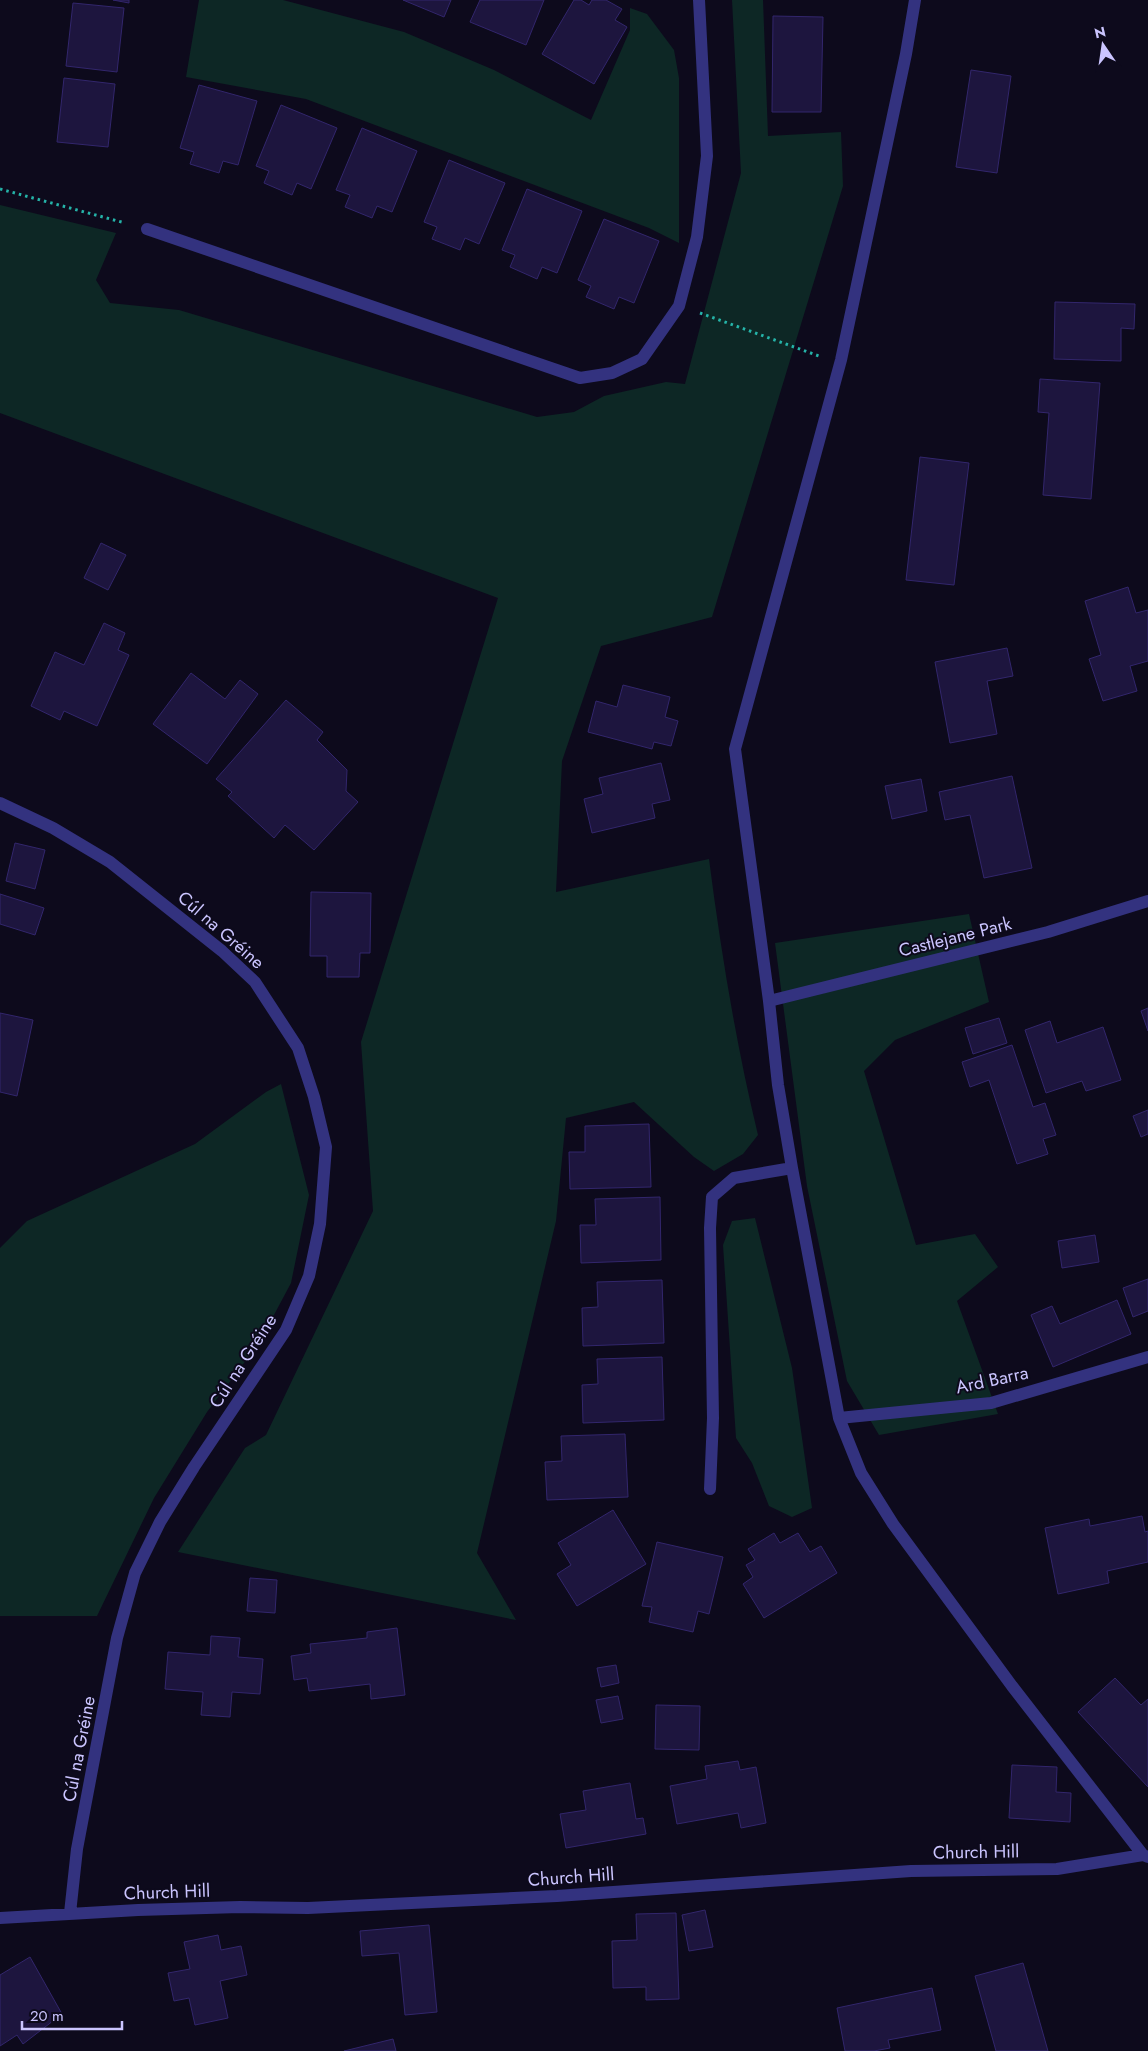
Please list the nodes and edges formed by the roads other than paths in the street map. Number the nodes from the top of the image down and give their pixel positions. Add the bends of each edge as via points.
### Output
1 (699, 0) edge
2 (915, 0) edge
3 (146, 229) road end
4 (0, 803) edge
5 (1148, 901) edge
6 (769, 1001) junction
7 (792, 1168) junction
8 (1148, 1356) edge
9 (839, 1418) junction
10 (710, 1489) dead end
11 (1146, 1856) edge
12 (70, 1913) junction
13 (0, 1918) edge

1 - 3 street via 707,156 697,237 679,306 642,359 612,373 580,378
2 - 6 street via 841,360 735,749
4 - 12 street, Cúl na Gréine via 53,828 110,862 222,951 255,982 298,1048 326,1147 320,1224 309,1276 286,1330 194,1466 160,1522 135,1573 117,1638 78,1849
5 - 6 street, Castlejane Park via 1048,932
6 - 7 street via 778,1085
7 - 9 street
7 - 10 street via 734,1178 712,1197 713,1418
8 - 9 street, Ard Barra via 991,1402
9 - 11 street via 861,1473 893,1524 1012,1686
11 - 12 street, Church Hill via 1057,1869 902,1872 667,1890 308,1908 231,1907
12 - 13 street, Church Hill

